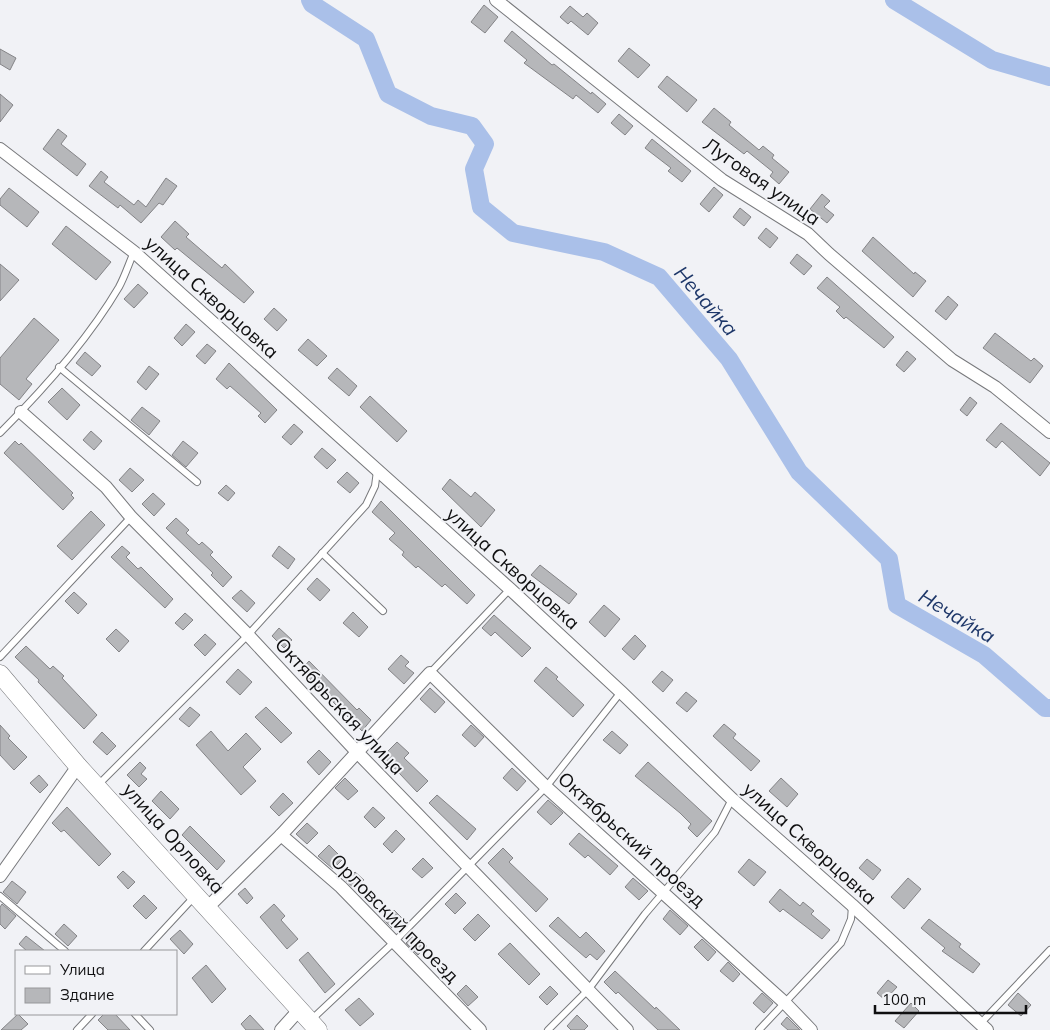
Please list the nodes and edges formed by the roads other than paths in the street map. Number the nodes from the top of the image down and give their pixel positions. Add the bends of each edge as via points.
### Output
1 (496, 0) edge
2 (0, 149) edge
3 (134, 252) junction
4 (59, 367) junction
5 (21, 412) junction
6 (1050, 432) edge
7 (0, 433) edge
8 (377, 471) junction
9 (197, 482) dead end
10 (131, 517) junction
11 (322, 553) junction
12 (510, 589) junction
13 (383, 611) dead end
14 (248, 634) junction
15 (0, 657) edge
16 (430, 673) junction
17 (0, 674) edge
18 (621, 692) junction
19 (357, 752) junction
20 (78, 766) junction
21 (98, 785) junction
22 (546, 787) junction
23 (732, 799) junction
24 (281, 835) junction
25 (469, 868) junction
26 (0, 876) edge
27 (663, 893) junction
28 (0, 896) edge
29 (202, 901) junction
30 (852, 905) junction
31 (394, 942) junction
32 (64, 950) edge
33 (145, 950) edge
34 (1050, 950) edge
35 (588, 990) junction
36 (785, 1003) junction
37 (91, 1015) edge
38 (136, 1015) edge
39 (309, 1020) edge
40 (980, 1028) edge
41 (77, 1030) edge
42 (150, 1030) edge
43 (281, 1030) edge
44 (480, 1030) edge
45 (548, 1030) edge
46 (627, 1030) edge
47 (759, 1030) edge
48 (811, 1030) edge

1 - 6 street, Луговая улица via 722,180 808,234 945,354 994,387
2 - 3 street, улица Скворцовка
3 - 4 lane via 120,286
3 - 8 street, улица Скворцовка
4 - 5 lane
4 - 9 lane
5 - 7 lane
5 - 10 street, Октябрьская улица via 106,487
8 - 11 lane via 375,486 366,505
8 - 12 street, улица Скворцовка
10 - 14 street, Октябрьская улица
10 - 15 lane
11 - 13 lane
11 - 14 lane
12 - 16 lane
12 - 18 street, улица Скворцовка
14 - 19 street, Октябрьская улица
14 - 21 lane
16 - 19 street
16 - 22 street, Октябрьский проезд
17 - 20 street, улица Орловка
18 - 22 lane
18 - 23 street, улица Скворцовка
19 - 24 street
19 - 25 street, Октябрьская улица
20 - 21 street, улица Орловка
20 - 26 street
21 - 29 street, улица Орловка
22 - 25 lane
22 - 27 street, Октябрьский проезд
23 - 27 lane via 715,832
23 - 30 street, улица Скворцовка
24 - 29 street
24 - 31 street, Орловский проезд via 341,887
25 - 31 lane
25 - 35 street, Октябрьская улица
27 - 35 lane
27 - 36 street, Октябрьский проезд
28 - 32 lane
29 - 33 lane
29 - 39 street, улица Орловка
30 - 36 lane via 851,920 841,943
30 - 40 street, улица Скворцовка
31 - 39 lane
31 - 44 street, Орловский проезд
34 - 40 lane
35 - 45 lane
35 - 46 street, Октябрьская улица
36 - 47 lane
36 - 48 street, Октябрьский проезд
37 - 41 lane
38 - 42 lane
39 - 43 street

